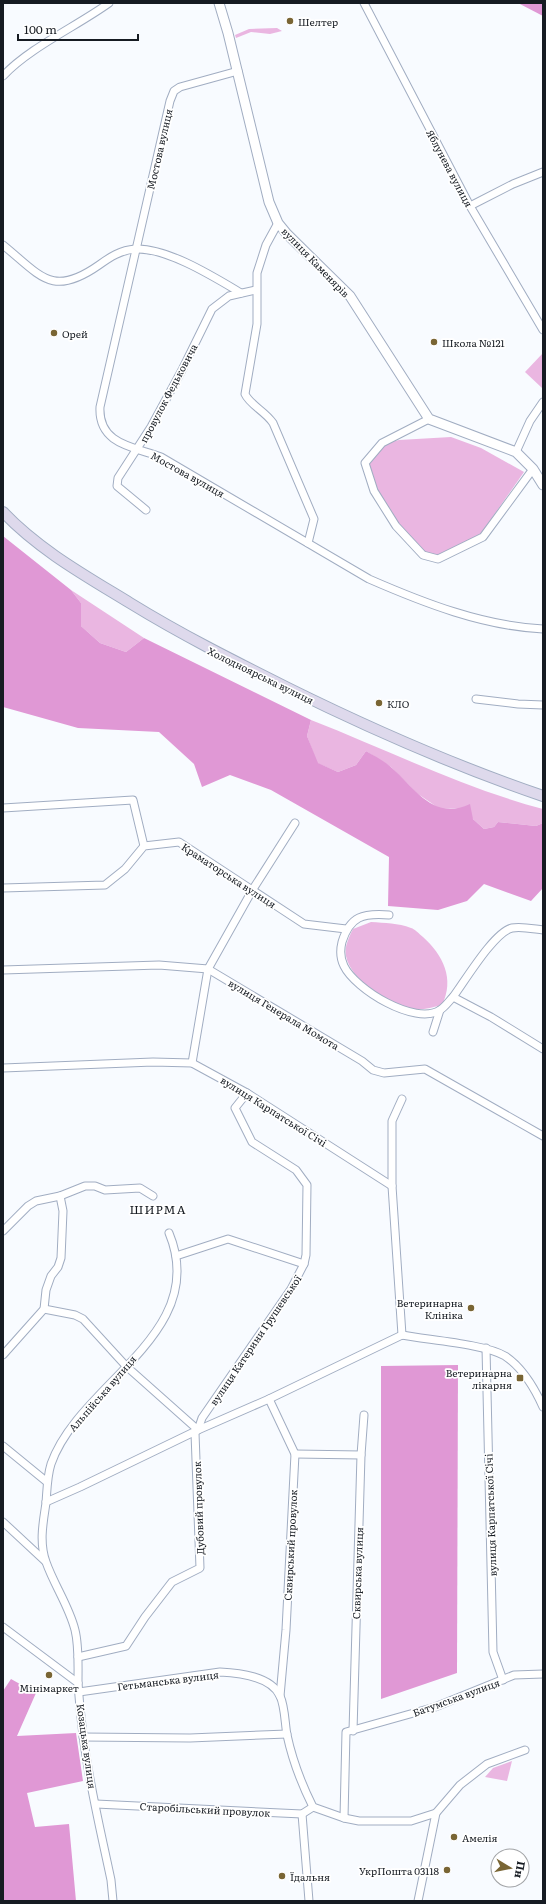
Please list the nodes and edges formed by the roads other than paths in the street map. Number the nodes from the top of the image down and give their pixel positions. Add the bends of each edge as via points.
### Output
1 (109, 3) edge
2 (219, 3) edge
3 (364, 3) edge
4 (238, 71) junction
5 (3, 76) edge
6 (543, 172) edge
7 (470, 206) junction
8 (278, 223) junction
9 (3, 245) edge
10 (136, 249) junction
11 (256, 290) junction
12 (241, 293) junction
13 (543, 330) edge
14 (543, 402) edge
15 (429, 419) junction
16 (138, 449) junction
17 (516, 452) junction
18 (533, 469) junction
19 (543, 484) edge
20 (146, 510) dead end
21 (3, 512) edge
22 (308, 543) junction
23 (543, 629) edge
24 (476, 699) dead end
25 (543, 705) edge
26 (543, 796) edge
27 (3, 808) edge
28 (295, 823) dead end
29 (144, 846) junction
30 (3, 888) edge
31 (253, 889) junction
32 (389, 916) dead end
33 (346, 929) junction
34 (543, 930) edge
35 (208, 969) junction
36 (3, 970) edge
37 (453, 997) junction
38 (440, 1010) junction
39 (433, 1032) dead end
40 (543, 1050) edge
41 (192, 1063) junction
42 (3, 1068) edge
43 (247, 1093) junction
44 (402, 1099) dead end
45 (543, 1136) edge
46 (392, 1186) junction
47 (60, 1196) junction
48 (153, 1196) dead end
49 (3, 1231) edge
50 (169, 1233) dead end
51 (176, 1256) junction
52 (304, 1264) junction
53 (44, 1309) junction
54 (402, 1335) junction
55 (486, 1348) junction
56 (3, 1355) edge
57 (126, 1366) junction
58 (269, 1399) junction
59 (543, 1407) edge
60 (364, 1415) dead end
61 (196, 1431) junction
62 (3, 1446) edge
63 (295, 1454) junction
64 (361, 1455) junction
65 (47, 1482) junction
66 (46, 1502) junction
67 (3, 1522) edge
68 (46, 1561) junction
69 (3, 1627) edge
70 (78, 1657) junction
71 (543, 1674) edge
72 (503, 1680) junction
73 (78, 1683) junction
74 (79, 1692) junction
75 (280, 1696) junction
76 (349, 1732) junction
77 (287, 1734) junction
78 (83, 1737) junction
79 (525, 1750) dead end
80 (96, 1804) junction
81 (313, 1807) junction
82 (436, 1813) junction
83 (302, 1814) junction
84 (344, 1818) junction
85 (113, 1901) edge
86 (309, 1901) edge
87 (418, 1901) edge

1 - 5 street via 40,47
2 - 4 street, вулиця Каменярів
3 - 7 street, Яблунева вулиця
4 - 8 street, вулиця Каменярів via 269,202
4 - 10 street, Мостова вулиця via 180,87 174,91
6 - 7 street
7 - 13 street, Яблунева вулиця
8 - 11 street via 260,260
8 - 15 street, вулиця Каменярів via 350,296
9 - 10 street via 43,278 62,282 78,277 112,256
10 - 12 street via 174,258 209,274
10 - 16 street, Мостова вулиця via 100,413 105,428 111,435 120,443
11 - 12 street, провулок Федьковича
11 - 22 street via 257,324 245,394 273,423 314,519
12 - 16 street, провулок Федьковича via 221,301 212,309
14 - 17 street via 530,421
15 - 17 street
15 - 18 street via 382,443 365,463 374,491 396,526 423,556 438,559 484,537
16 - 20 street, провулок Федьковича via 116,483
16 - 22 street, Мостова вулиця via 161,457
17 - 18 street
18 - 19 street
21 - 26 main road, Холодноярська вулиця via 39,545 146,613 212,651 376,731 486,776
22 - 23 street, Мостова вулиця via 369,579 404,594 496,624
24 - 25 street
27 - 29 street via 133,800
28 - 31 street
29 - 30 street via 125,869 105,885
29 - 31 street, Краматорська вулиця via 179,842
31 - 33 street, Краматорська вулиця via 304,924
31 - 35 street
32 - 33 street via 365,916 355,919
33 - 38 street via 340,949 341,958 344,967 355,981 399,1008 419,1014
34 - 37 street via 513,927 501,933
35 - 36 street, вулиця Генерала Момота via 159,965
35 - 41 street
35 - 45 street, вулиця Генерала Момота via 373,1070 384,1073 425,1069
37 - 38 street
37 - 40 street via 491,1017
38 - 39 street
41 - 42 street, вулиця Карпатської Січі via 153,1062
41 - 43 street, вулиця Карпатської Січі
43 - 46 street, вулиця Карпатської Січі
43 - 52 street, вулиця Катерини Грушевської via 235,1108 252,1142 296,1170 307,1185
44 - 46 street via 392,1121
46 - 54 street
47 - 48 street via 85,1186 105,1190 140,1188
47 - 49 street via 36,1201
47 - 53 street via 64,1211 61,1258 46,1290
50 - 51 street, Альпійська вулиця
51 - 52 street via 228,1240
51 - 57 street, Альпійська вулиця via 178,1269 171,1305 165,1318
52 - 61 street, вулиця Катерини Грушевської via 291,1289 202,1418
53 - 56 street
53 - 57 street via 83,1319
54 - 55 street
54 - 58 street, вулиця Катерини Грушевської
55 - 59 street via 504,1356 518,1368 536,1391
55 - 72 street, вулиця Карпатської Січі via 493,1652
57 - 61 street
57 - 65 street, Альпійська вулиця via 68,1432 56,1454
58 - 61 street, вулиця Катерини Грушевської
58 - 63 street, Сквирський провулок
60 - 64 street, Сквирська вулиця
61 - 66 street, вулиця Катерини Грушевської
61 - 70 street, Дубовий провулок via 200,1568 172,1582 126,1646
62 - 65 street
63 - 64 street
63 - 75 street, Сквирський провулок
64 - 76 street, Сквирська вулиця
65 - 66 street, Альпійська вулиця
66 - 68 street, Альпійська вулиця via 41,1543
67 - 68 street, Альпійська вулиця
68 - 70 street, Альпійська вулиця via 75,1630
69 - 73 street
70 - 73 street, Альпійська вулиця
71 - 72 street, Батумська вулиця via 514,1675
72 - 76 street, Батумська вулиця via 435,1707
73 - 74 street, Козацька вулиця
74 - 75 street, Гетьманська вулиця via 220,1672 239,1673 257,1678 271,1686
74 - 78 street, Козацька вулиця
75 - 77 street
76 - 84 street, Сквирська вулиця
77 - 78 street via 190,1738
77 - 81 street via 297,1775
78 - 80 street, Козацька вулиця
79 - 82 street via 487,1764 460,1785
80 - 83 street, Старобільський провулок
80 - 85 street, Козацька вулиця via 112,1880
81 - 83 street
81 - 84 street
82 - 84 street via 404,1821 359,1821
82 - 87 street
83 - 86 street

